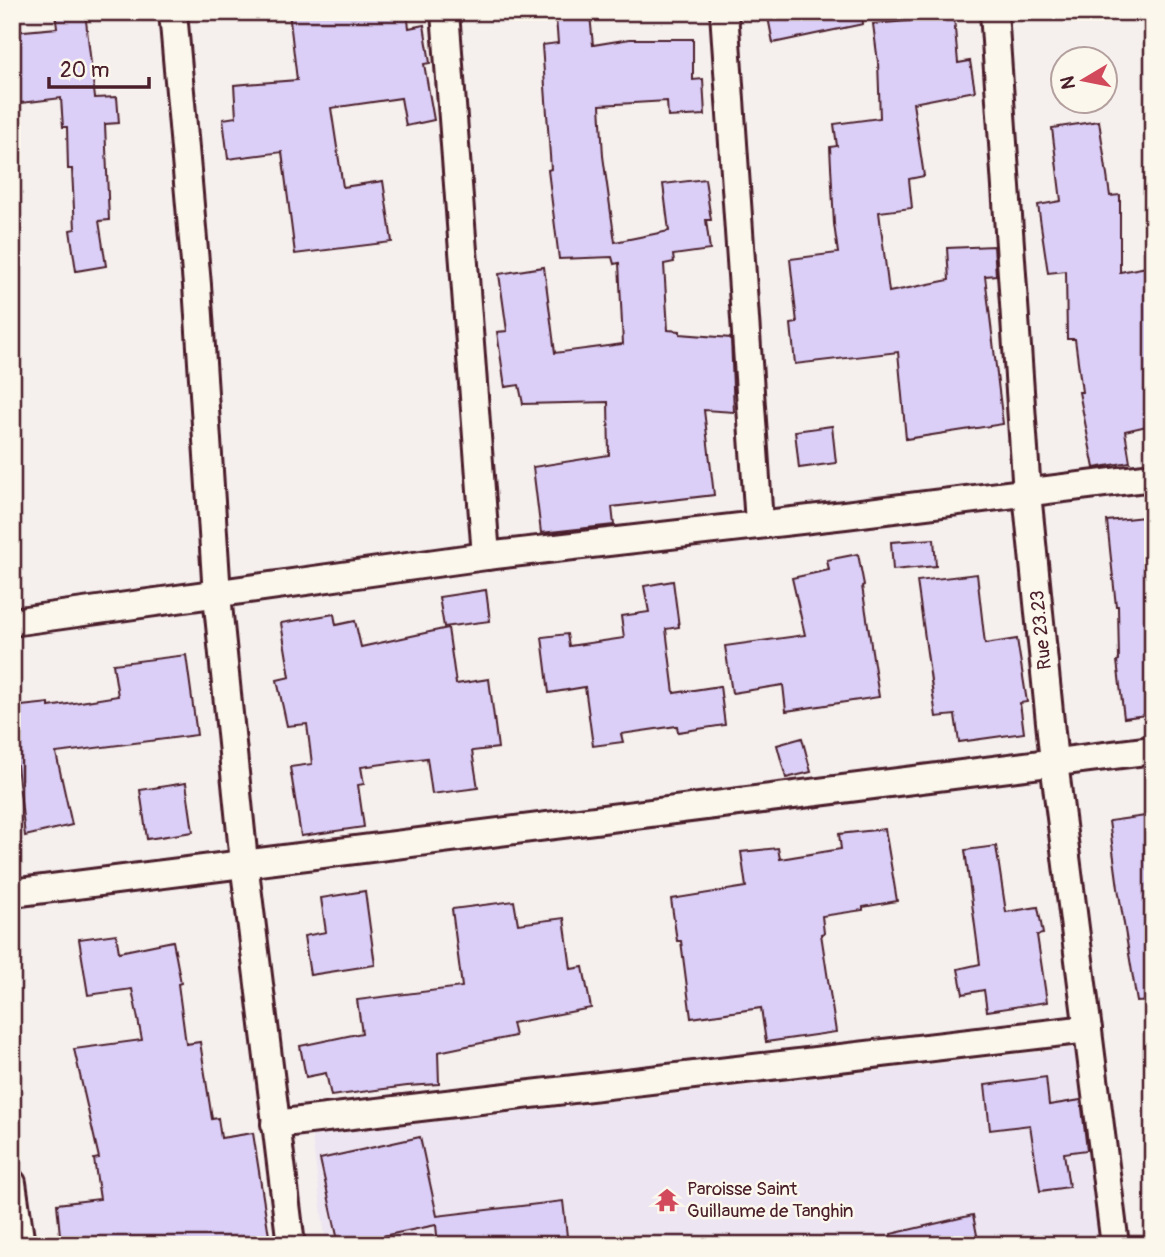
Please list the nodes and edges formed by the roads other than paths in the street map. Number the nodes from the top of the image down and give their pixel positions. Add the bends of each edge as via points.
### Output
1 (173, 12) edge
2 (445, 12) edge
3 (724, 12) edge
4 (994, 12) edge
5 (1153, 477) edge
6 (1027, 493) junction
7 (759, 523) junction
8 (486, 555) junction
9 (217, 595) junction
10 (12, 622) edge
11 (1153, 750) edge
12 (1054, 762) junction
13 (244, 862) junction
14 (12, 892) edge
15 (1088, 1029) junction
16 (275, 1124) junction
17 (12, 1183) edge
18 (21, 1245) edge
19 (291, 1245) edge
20 (1115, 1245) edge

1 - 9 street
2 - 8 street
3 - 7 street
4 - 6 street, Rue 23.23
5 - 6 street
6 - 7 street
6 - 12 street, Rue 23.23
7 - 8 street
8 - 9 street
9 - 10 street
9 - 13 street
11 - 12 street
12 - 13 street
12 - 15 street, Rue 23.23
13 - 14 street
13 - 16 street
15 - 16 street
15 - 20 street, Rue 23.23
16 - 19 street
17 - 18 street

